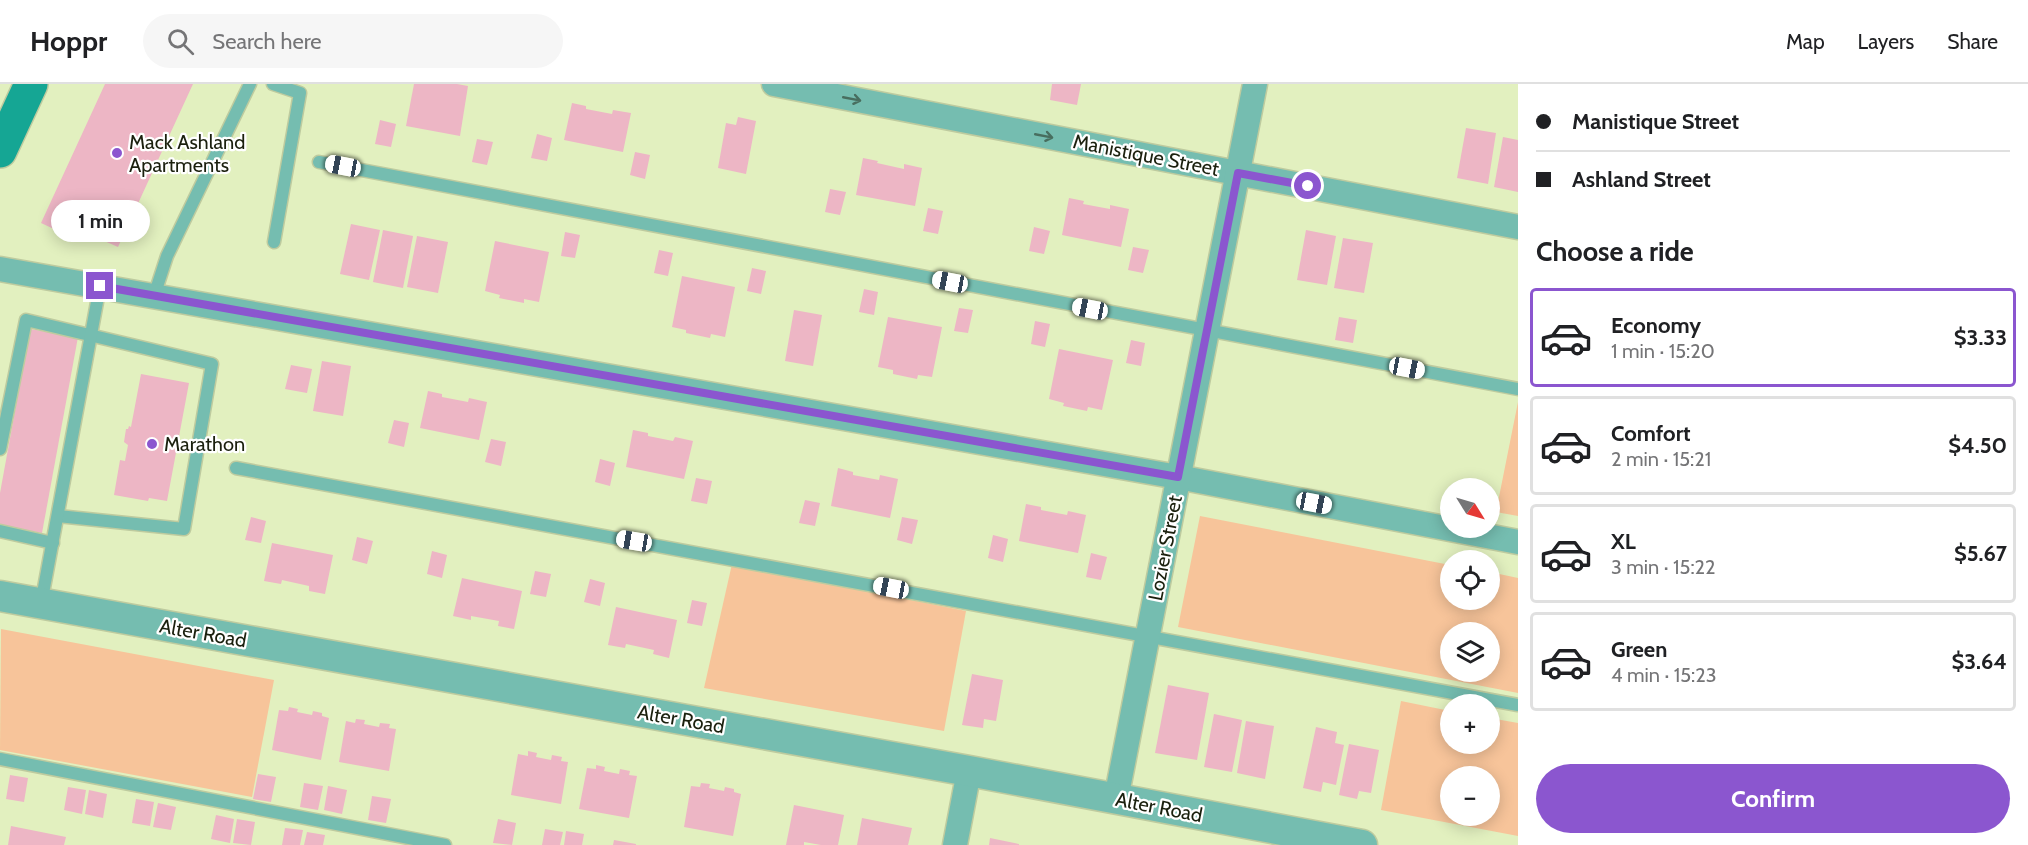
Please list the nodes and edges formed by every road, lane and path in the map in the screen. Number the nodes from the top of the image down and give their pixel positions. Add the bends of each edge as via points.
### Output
1 (31, 84) edge
2 (250, 84) edge
3 (273, 84) edge
4 (774, 84) edge
5 (1255, 84) edge
6 (301, 88) edge
7 (0, 151) edge
8 (319, 162) dead end
9 (1238, 173) junction
10 (1518, 226) edge
11 (274, 242) dead end
12 (0, 269) edge
13 (100, 286) junction
14 (164, 297) junction
15 (1207, 331) junction
16 (91, 335) junction
17 (1518, 389) edge
18 (2, 429) edge
19 (0, 449) edge
20 (236, 468) dead end
21 (1178, 477) junction
22 (58, 516) junction
23 (0, 531) edge
24 (1518, 542) edge
25 (53, 543) junction
26 (0, 596) edge
27 (41, 604) junction
28 (1148, 636) junction
29 (1518, 705) edge
30 (0, 759) edge
31 (969, 771) junction
32 (1116, 799) junction
33 (444, 845) edge
34 (955, 845) edge
35 (1362, 845) edge

1 - 7 main road
2 - 14 lane via 166,256
3 - 6 lane
4 -> 9 street, Manistique Street
5 - 9 street, Lozier Street
6 - 11 lane
8 - 15 lane
9 - 10 street, Manistique Street
9 - 15 street, Lozier Street
12 - 13 street
13 - 14 street
13 - 16 lane
14 - 21 street
15 - 17 lane
15 - 21 street, Lozier Street
16 - 18 lane via 26,320
16 - 22 lane
16 - 22 lane via 212,364 184,529
18 - 19 lane
20 - 28 lane
21 - 24 street
21 - 28 street, Lozier Street
22 - 25 lane
23 - 25 lane
25 - 27 lane
26 - 27 street, Alter Road
27 - 31 street, Alter Road
28 - 29 lane
28 - 32 street, Lozier Street
30 - 33 lane
31 - 32 street, Alter Road
31 - 34 street
32 - 35 street, Alter Road

